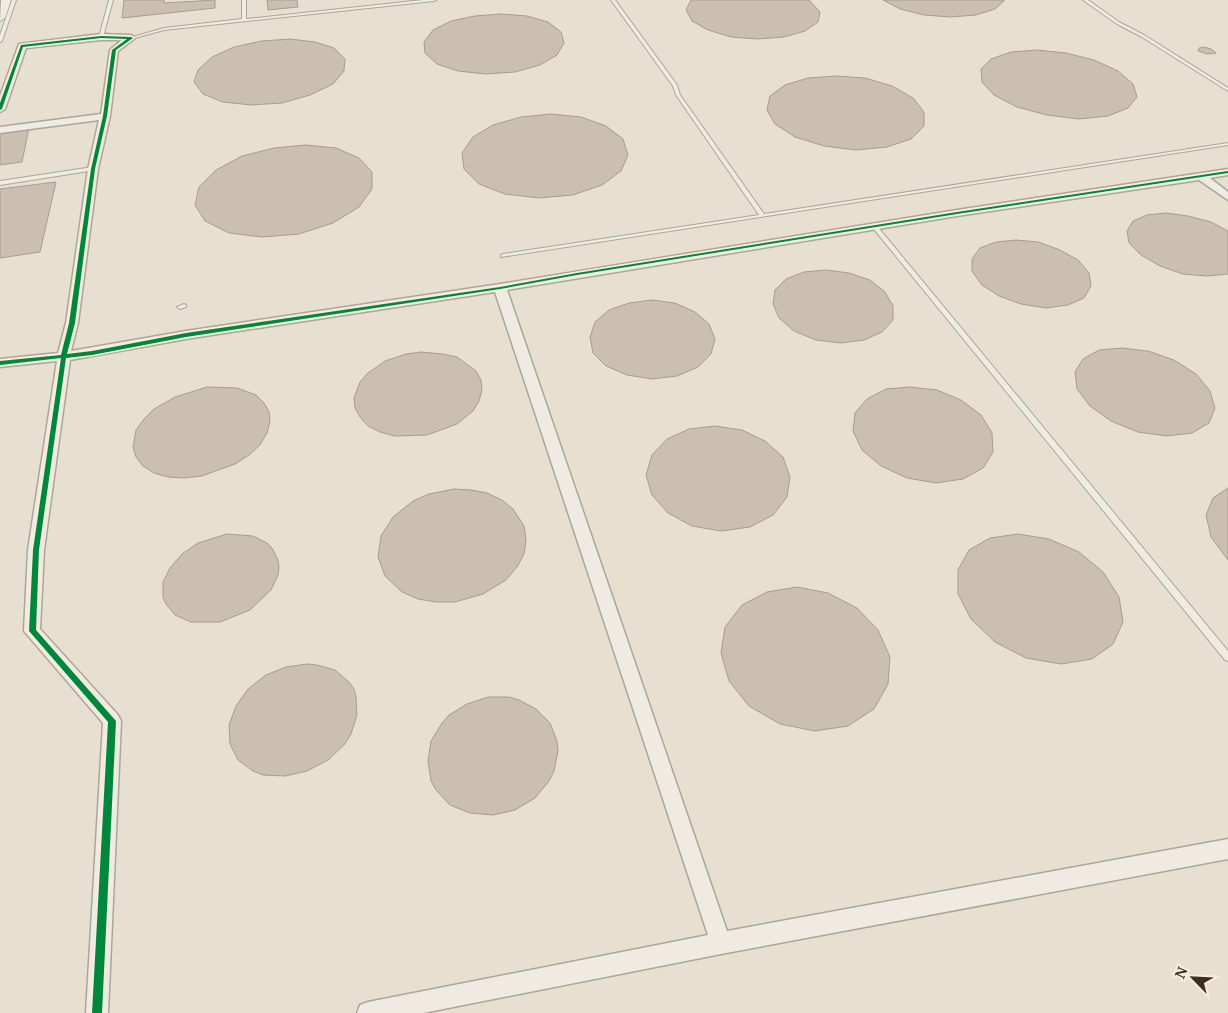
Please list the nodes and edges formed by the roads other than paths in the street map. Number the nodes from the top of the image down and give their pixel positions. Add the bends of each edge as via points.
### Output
1 (6, 0) edge
2 (14, 0) edge
3 (111, 0) edge
4 (244, 0) edge
5 (433, 0) edge
6 (613, 0) edge
7 (1085, 0) edge
8 (0, 18) edge
9 (244, 20) junction
10 (101, 37) junction
11 (131, 38) junction
12 (0, 41) edge
13 (1228, 90) edge
14 (0, 109) edge
15 (105, 116) junction
16 (0, 130) edge
17 (1228, 144) edge
18 (93, 169) junction
19 (1228, 172) edge
20 (1201, 176) junction
21 (0, 183) edge
22 (1228, 197) edge
23 (762, 215) junction
24 (876, 227) junction
25 (503, 256) dead end
26 (500, 288) junction
27 (64, 355) junction
28 (0, 363) edge
29 (1228, 657) edge
30 (1228, 849) edge
31 (721, 942) junction
32 (97, 1013) edge
33 (368, 1013) edge

1 - 8 street
2 - 12 lane
3 - 10 lane
4 - 9 lane
5 - 9 lane
6 - 23 lane
7 - 13 lane
9 - 11 lane via 164,29
10 - 11 street
10 - 14 street via 22,46
11 - 15 street via 114,50
15 - 16 street
15 - 18 street
17 - 23 lane
18 - 21 lane
18 - 27 street via 72,323
19 - 20 street
20 - 22 street
20 - 24 street
23 - 25 lane
24 - 26 street
24 - 29 lane
26 - 27 street
26 - 31 street
27 - 28 street
27 - 32 street via 36,550 32,631 112,721
30 - 31 street
31 - 33 street

